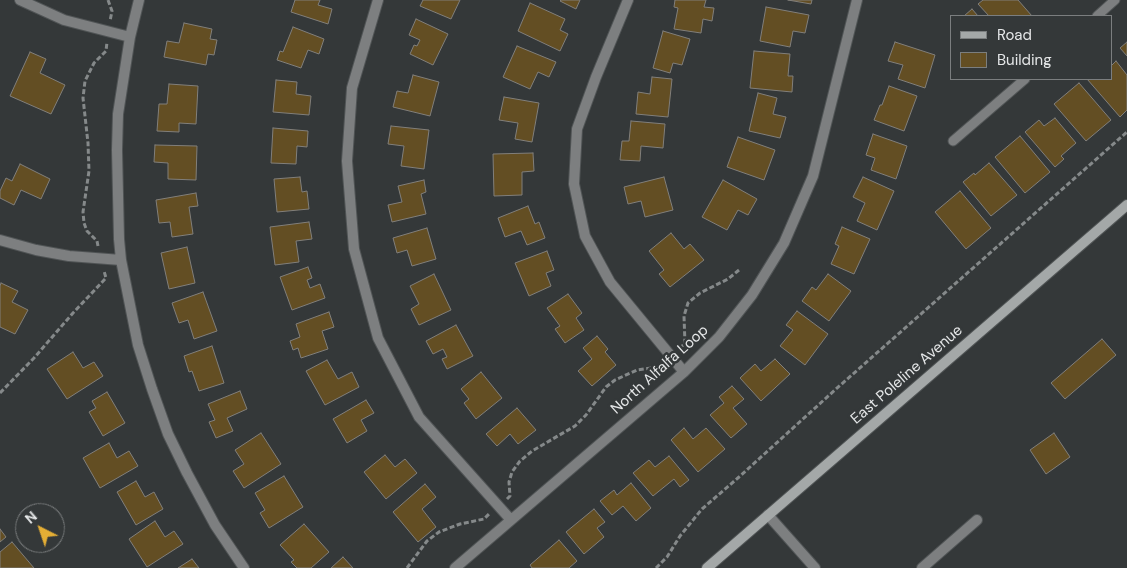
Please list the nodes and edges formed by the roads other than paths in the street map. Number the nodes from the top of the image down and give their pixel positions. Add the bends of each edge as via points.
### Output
1 (20, 0) edge
2 (139, 0) edge
3 (378, 0) edge
4 (628, 0) edge
5 (857, 0) edge
6 (1115, 0) edge
7 (1098, 15) edge
8 (130, 37) junction
9 (1024, 80) edge
10 (953, 141) dead end
11 (1127, 205) edge
12 (0, 240) edge
13 (121, 260) junction
14 (684, 372) junction
15 (768, 515) junction
16 (511, 520) junction
17 (977, 520) dead end
18 (244, 568) edge
19 (455, 568) edge
20 (707, 568) edge
21 (815, 568) edge
22 (922, 568) edge

1 - 8 street via 64,20
2 - 8 street
3 - 16 street via 352,88 347,161 354,249 378,338 419,417
4 - 14 street via 577,129 574,184 585,236 610,282
5 - 14 street, North Alfalfa Loop via 813,176 784,243 752,295 719,337
6 - 7 lane
8 - 13 street via 118,114
9 - 10 lane
11 - 15 main road, East Poleline Avenue
12 - 13 street via 69,256
13 - 18 street via 138,345 168,434 207,510
14 - 16 street, North Alfalfa Loop
15 - 20 main road, East Poleline Avenue
15 - 21 street
16 - 19 street, North Alfalfa Loop
17 - 22 street

